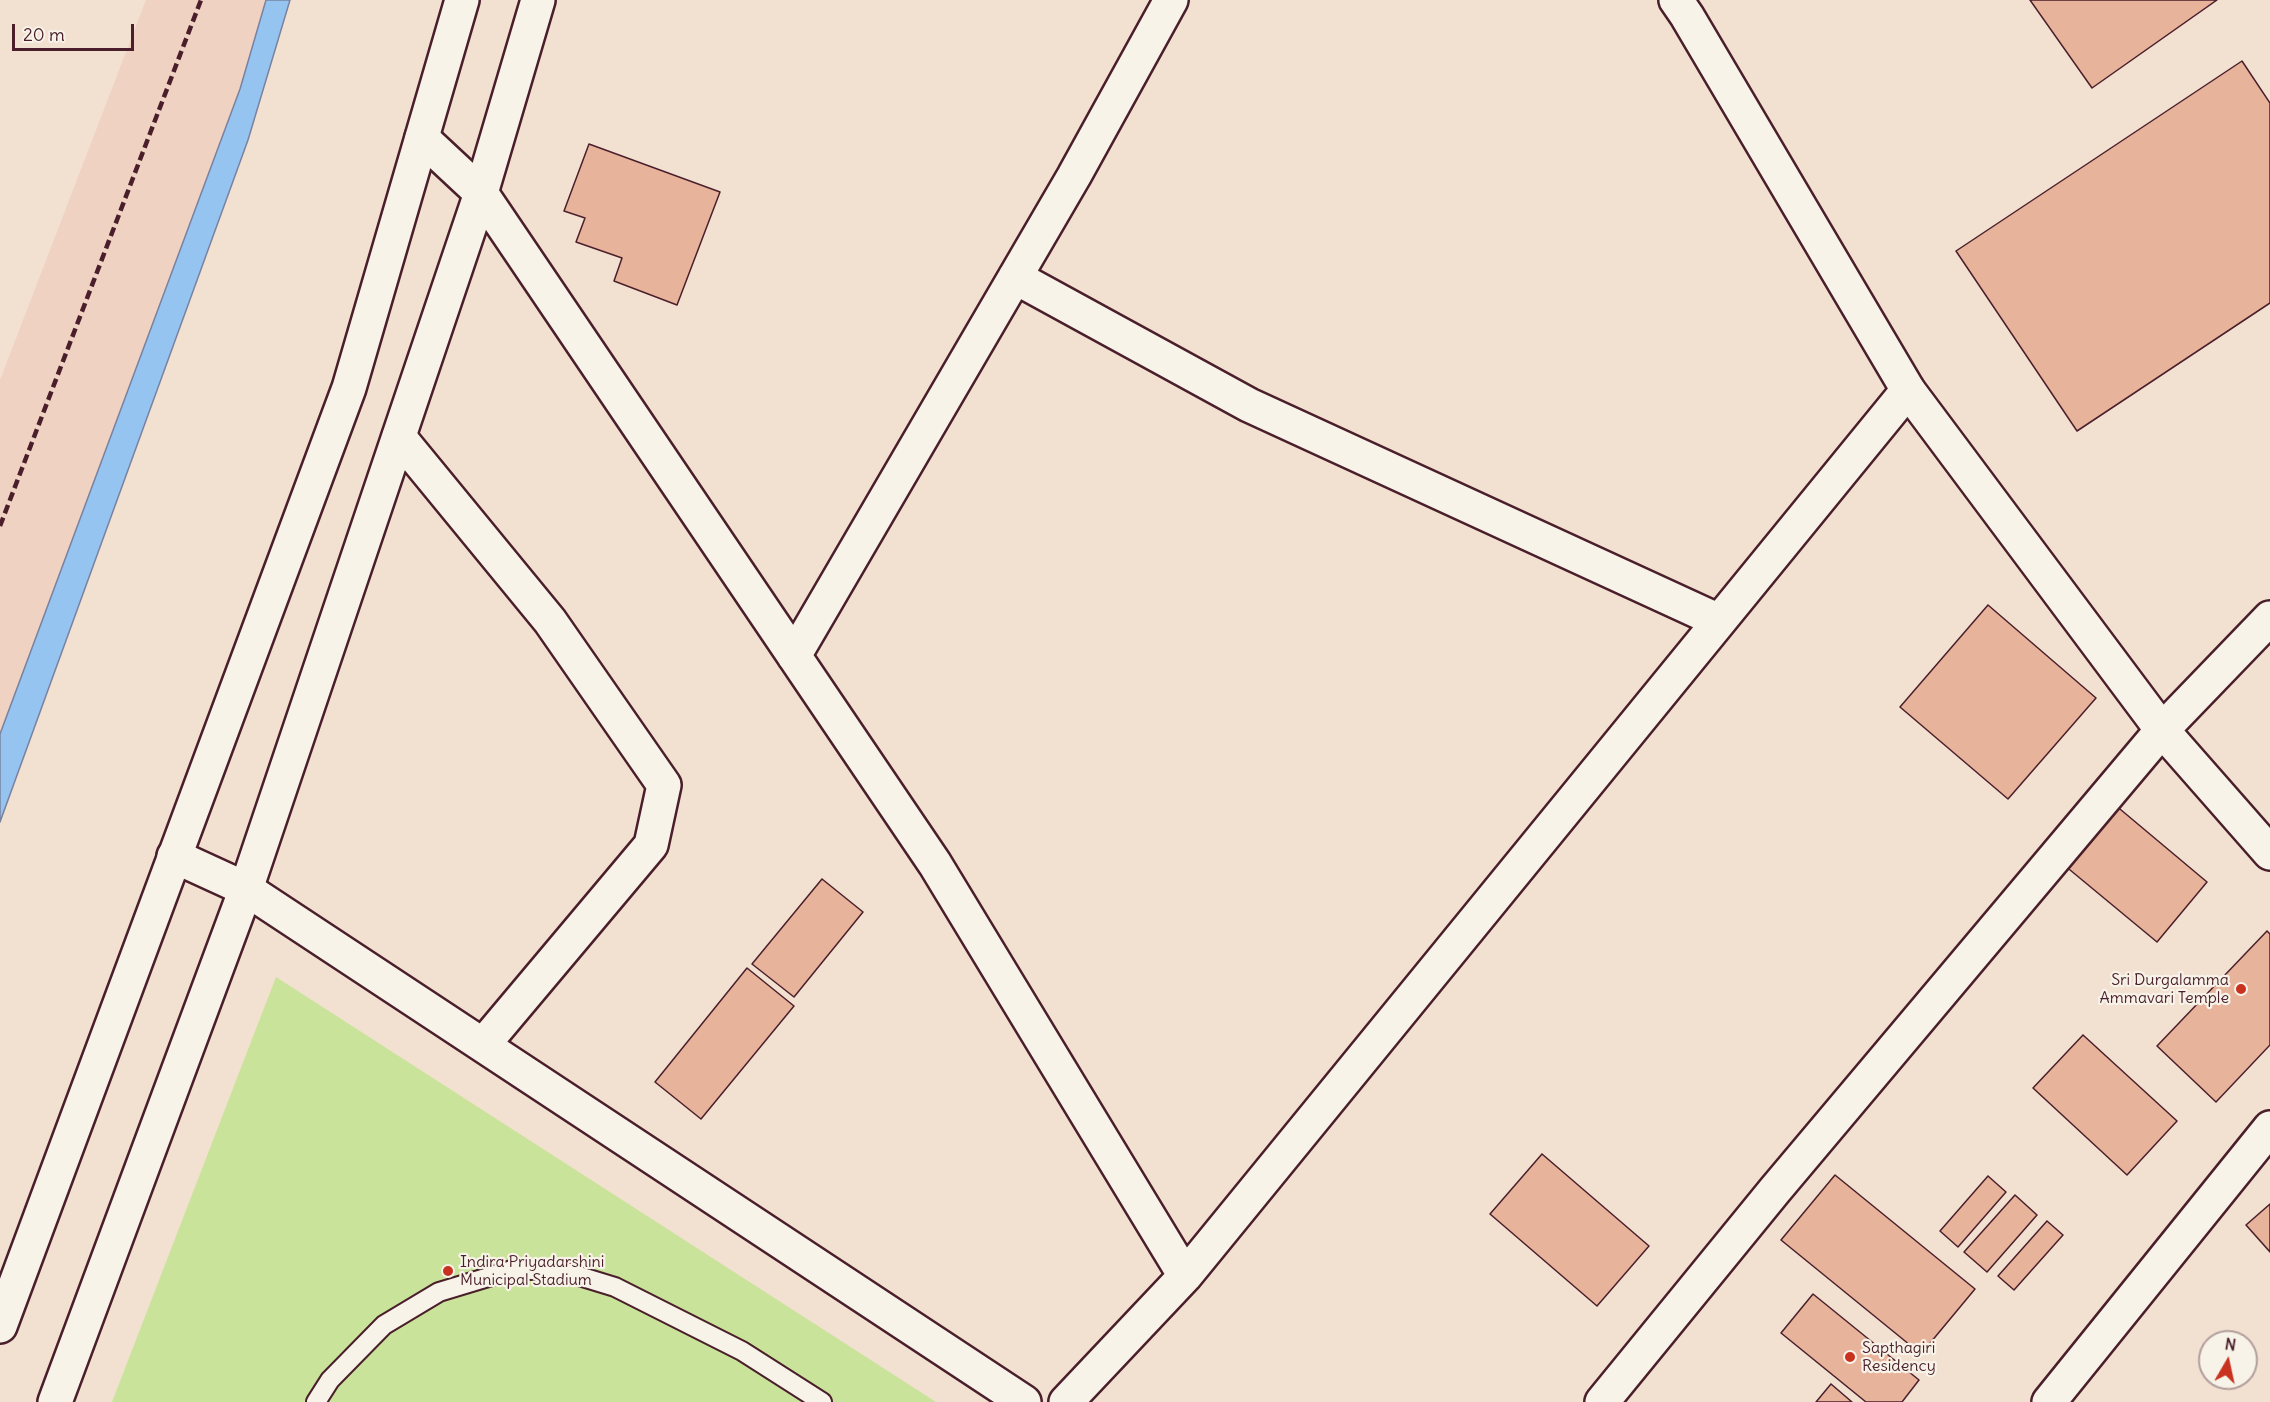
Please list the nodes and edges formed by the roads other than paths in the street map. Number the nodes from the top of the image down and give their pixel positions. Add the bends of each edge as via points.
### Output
1 (462, 0) edge
2 (538, 0) edge
3 (1172, 0) edge
4 (1688, 5) edge
5 (422, 138) junction
6 (481, 193) junction
7 (1015, 277) junction
8 (1908, 390) junction
9 (399, 437) junction
10 (2270, 618) edge
11 (1719, 621) junction
12 (794, 656) junction
13 (2162, 730) junction
14 (2270, 853) edge
15 (174, 856) junction
16 (246, 889) junction
17 (483, 1045) junction
18 (2270, 1128) edge
19 (1185, 1276) junction
20 (0, 1326) edge
21 (55, 1402) edge
22 (316, 1402) edge
23 (822, 1402) edge
24 (1024, 1402) edge
25 (1066, 1402) edge
26 (1602, 1402) edge
27 (2049, 1402) edge

1 - 5 street
2 - 6 street
3 - 7 street
4 - 8 street
5 - 6 street
5 - 15 street via 349,388
6 - 9 street
6 - 12 street
7 - 11 street via 1249,405
7 - 12 street
8 - 11 street
8 - 13 street
9 - 16 street
9 - 17 street via 550,621 664,785 651,845
10 - 13 street
11 - 19 street
12 - 19 street via 935,864
13 - 14 street
13 - 26 street
15 - 16 street
15 - 20 street
16 - 17 street
16 - 21 street
17 - 24 street
18 - 27 street
19 - 25 street
22 - 23 lane via 330,1380 384,1325 439,1292 515,1269 566,1272 615,1287 742,1351

